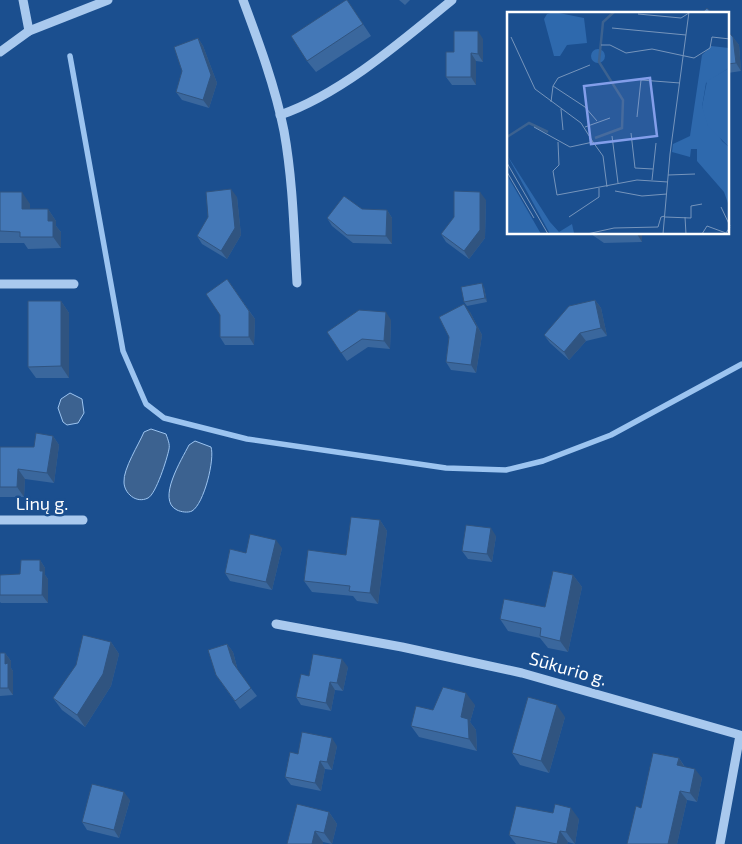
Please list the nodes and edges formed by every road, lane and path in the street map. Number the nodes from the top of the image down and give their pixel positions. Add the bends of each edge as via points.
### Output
1 (23, 0) edge
2 (108, 0) edge
3 (243, 0) edge
4 (452, 0) edge
5 (29, 32) junction
6 (0, 52) edge
7 (280, 116) junction
8 (297, 283) dead end
9 (0, 284) edge
10 (74, 284) dead end
11 (0, 520) edge
12 (83, 520) dead end
13 (276, 624) dead end
14 (720, 844) edge

1 - 5 street
2 - 5 street
3 - 7 street via 262,51
4 - 7 street via 407,37 329,92
5 - 6 street
7 - 8 street via 290,175
9 - 10 street
11 - 12 street, Linų g.
13 - 14 street, Sūkurio g. via 522,673 740,735

